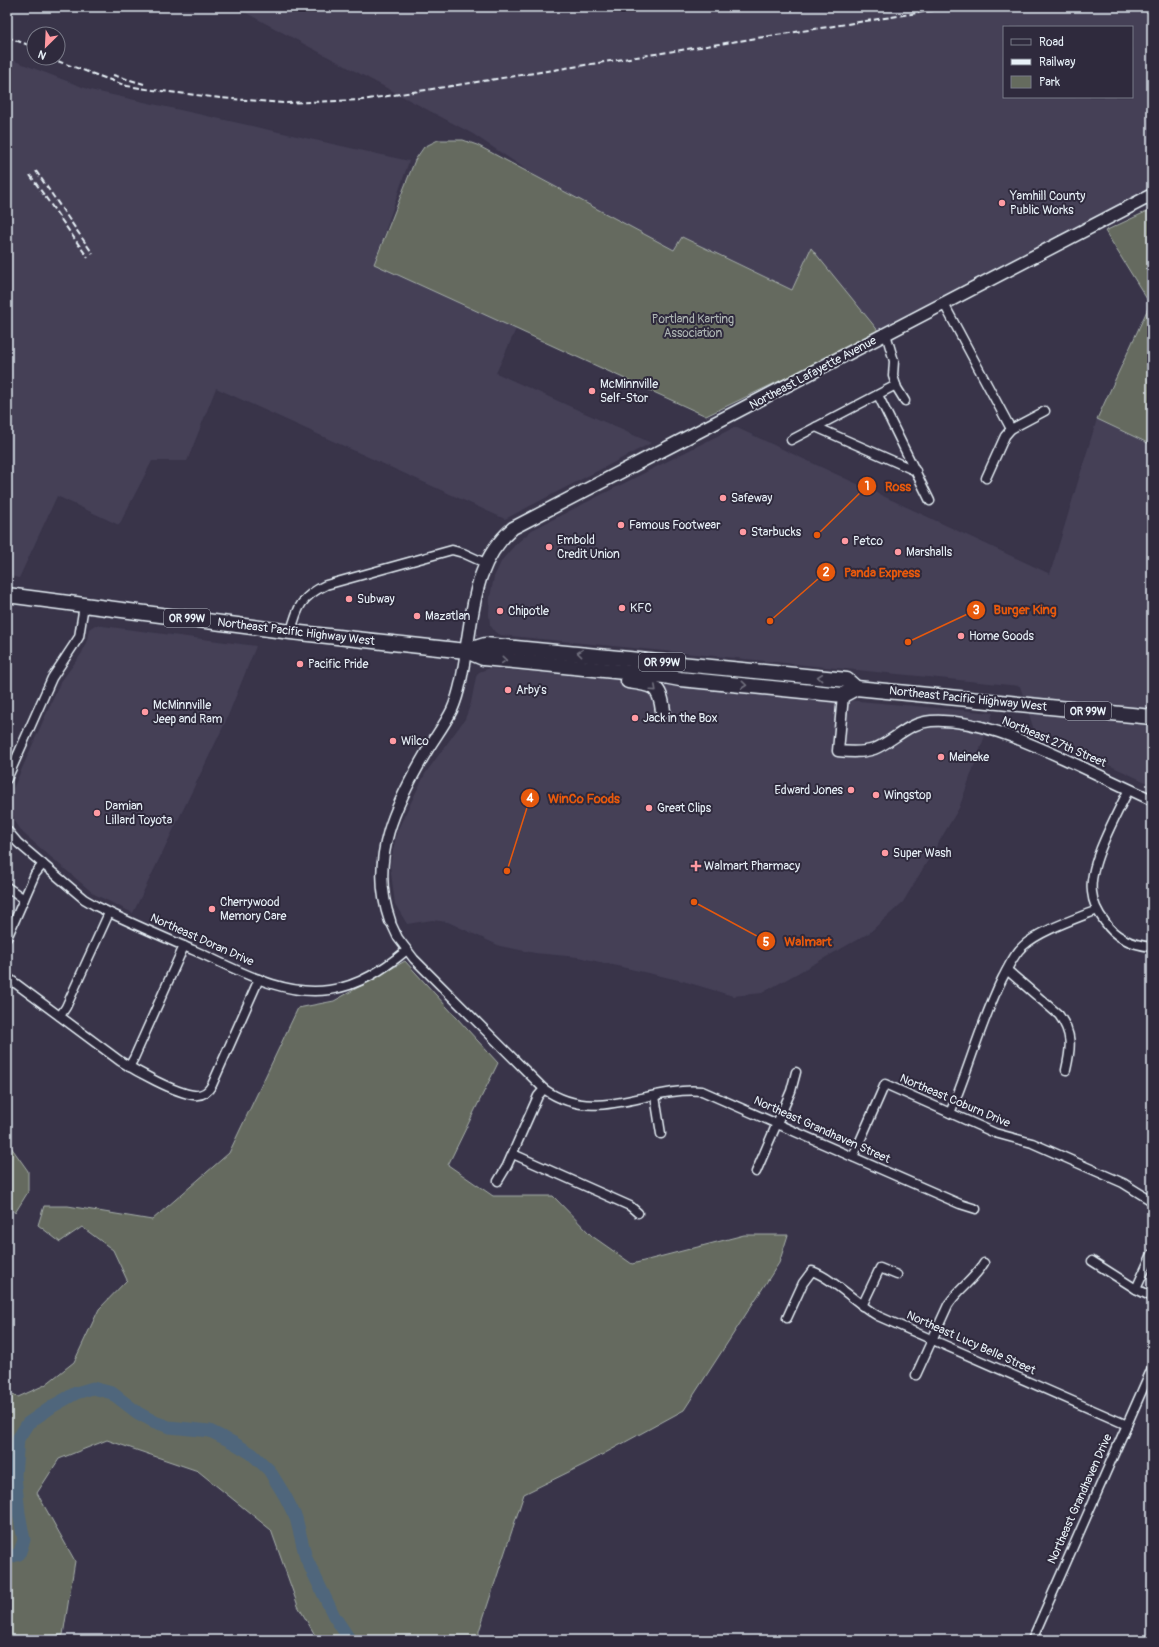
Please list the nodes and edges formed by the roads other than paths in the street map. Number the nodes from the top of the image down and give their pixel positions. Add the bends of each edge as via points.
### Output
1 (1152, 195) edge
2 (944, 304) junction
3 (886, 334) junction
4 (896, 385) junction
5 (878, 395) junction
6 (905, 401) dead end
7 (1045, 411) dead end
8 (816, 427) junction
9 (1011, 429) junction
10 (791, 440) dead end
11 (916, 471) junction
12 (986, 478) dead end
13 (930, 501) dead end
14 (485, 563) junction
15 (7, 595) edge
16 (84, 605) junction
17 (291, 632) junction
18 (466, 651) junction
19 (676, 663) junction
20 (564, 666) junction
21 (582, 668) junction
22 (740, 669) junction
23 (680, 679) junction
24 (856, 688) junction
25 (843, 695) junction
26 (664, 711) dead end
27 (1152, 717) edge
28 (7, 779) edge
29 (1129, 789) junction
30 (1152, 800) edge
31 (7, 830) edge
32 (42, 864) junction
33 (7, 887) edge
34 (24, 900) junction
35 (1096, 910) junction
36 (109, 913) junction
37 (390, 921) joint
38 (7, 938) edge
39 (184, 946) junction
40 (1152, 946) edge
41 (407, 950) junction
42 (1007, 970) junction
43 (7, 977) edge
44 (259, 979) junction
45 (60, 1016) junction
46 (129, 1066) junction
47 (1066, 1070) dead end
48 (796, 1072) dead end
49 (544, 1089) junction
50 (655, 1096) junction
51 (950, 1113) junction
52 (778, 1124) junction
53 (661, 1134) dead end
54 (513, 1154) junction
55 (853, 1157) junction
56 (756, 1172) dead end
57 (498, 1181) dead end
58 (1152, 1201) edge
59 (976, 1209) dead end
60 (638, 1213) dead end
61 (1152, 1254) edge
62 (1092, 1261) dead end
63 (984, 1263) dead end
64 (897, 1275) dead end
65 (1136, 1289) junction
66 (1152, 1297) edge
67 (862, 1306) junction
68 (787, 1318) dead end
69 (932, 1340) junction
70 (1152, 1368) edge
71 (916, 1375) dead end
72 (1127, 1425) junction
73 (1032, 1640) edge

1 - 2 main road, Northeast Lafayette Avenue
2 - 3 main road, Northeast Lafayette Avenue
2 - 9 street
3 - 4 street via 894,361 893,376
3 - 14 main road, Northeast Lafayette Avenue via 525,520 501,538
4 - 5 street
4 - 6 street
5 - 8 street
5 - 11 street
7 - 9 street
8 - 10 street
8 - 11 street
9 - 12 street via 1004,436
11 - 13 street
14 - 17 street via 452,550 326,585 304,599 294,617
14 - 18 main road, Northeast Lafayette Avenue via 474,598
15 - 16 highway, Northeast Pacific Highway West / OR 99W
16 - 17 highway, Northeast Pacific Highway West / OR 99W
16 - 28 street via 79,637 52,678
17 - 18 highway, Northeast Pacific Highway West / OR 99W
19 -> 18 highway, Northeast Pacific Highway West / OR 99W via 485,644
18 -> 20 highway, Northeast Pacific Highway West / OR 99W via 482,658
18 - 37 street via 455,702 415,772 388,834 381,878 385,907
19 - 21 highway via 672,667 661,669 598,663
19 - 22 highway, Northeast Pacific Highway West / OR 99W
20 - 21 highway, Northeast Pacific Highway West / OR 99W
20 -> 26 highway via 596,678 652,685 662,697
21 - 23 highway, Northeast Pacific Highway West / OR 99W
22 - 23 highway via 721,675 692,672
24 -> 22 highway, Northeast Pacific Highway West / OR 99W via 847,680
23 -> 25 highway, Northeast Pacific Highway West / OR 99W
24 - 25 highway
24 - 27 highway, Northeast Pacific Highway West / OR 99W
25 - 29 street, Northeast 27th Street via 838,751 858,752 873,749 916,724 944,721 1012,737
29 - 30 street, Northeast 27th Street
29 - 35 street via 1095,863 1092,892
31 - 32 street, Northeast Doran Drive via 18,844
32 - 34 street
32 - 36 street, Northeast Doran Drive via 84,899
33 - 34 street
34 - 38 street
35 - 40 street via 1108,927 1122,939 1137,945
35 - 42 street via 1035,937 1015,955
36 - 39 street, Northeast Doran Drive
36 - 45 street
37 - 41 street
39 - 44 street, Northeast Doran Drive
39 - 46 street
41 - 44 street, Northeast Doran Drive via 379,971 356,983 329,990 286,988
41 - 49 street, Northeast Grandhaven Street
42 - 47 street via 1064,1022 1071,1048
42 - 51 street via 987,1013
43 - 45 street
44 - 46 street via 208,1091 194,1095 184,1092 136,1072
45 - 46 street
48 - 52 street via 792,1091
49 - 50 street, Northeast Grandhaven Street via 555,1097 589,1106
49 - 54 street via 538,1096
50 - 52 street, Northeast Grandhaven Street via 683,1091 702,1091
50 - 53 street
51 - 55 street, Northeast Coburn Drive via 886,1084
51 - 58 street, Northeast Coburn Drive via 995,1133 1032,1143 1123,1183
52 - 55 street, Northeast Grandhaven Street
52 - 56 street
54 - 57 street
54 - 60 street via 630,1206
55 - 59 street, Northeast Grandhaven Street
61 - 65 street
62 - 65 street
63 - 69 street via 971,1281 954,1295
64 - 67 street via 880,1268
65 - 66 street
67 - 68 street, Northeast Lucy Belle Street via 812,1270
67 - 69 street, Northeast Lucy Belle Street via 878,1316
69 - 71 street
69 - 72 street, Northeast Lucy Belle Street
70 - 72 street, Northeast Grandhaven Drive
72 - 73 street, Northeast Grandhaven Drive

